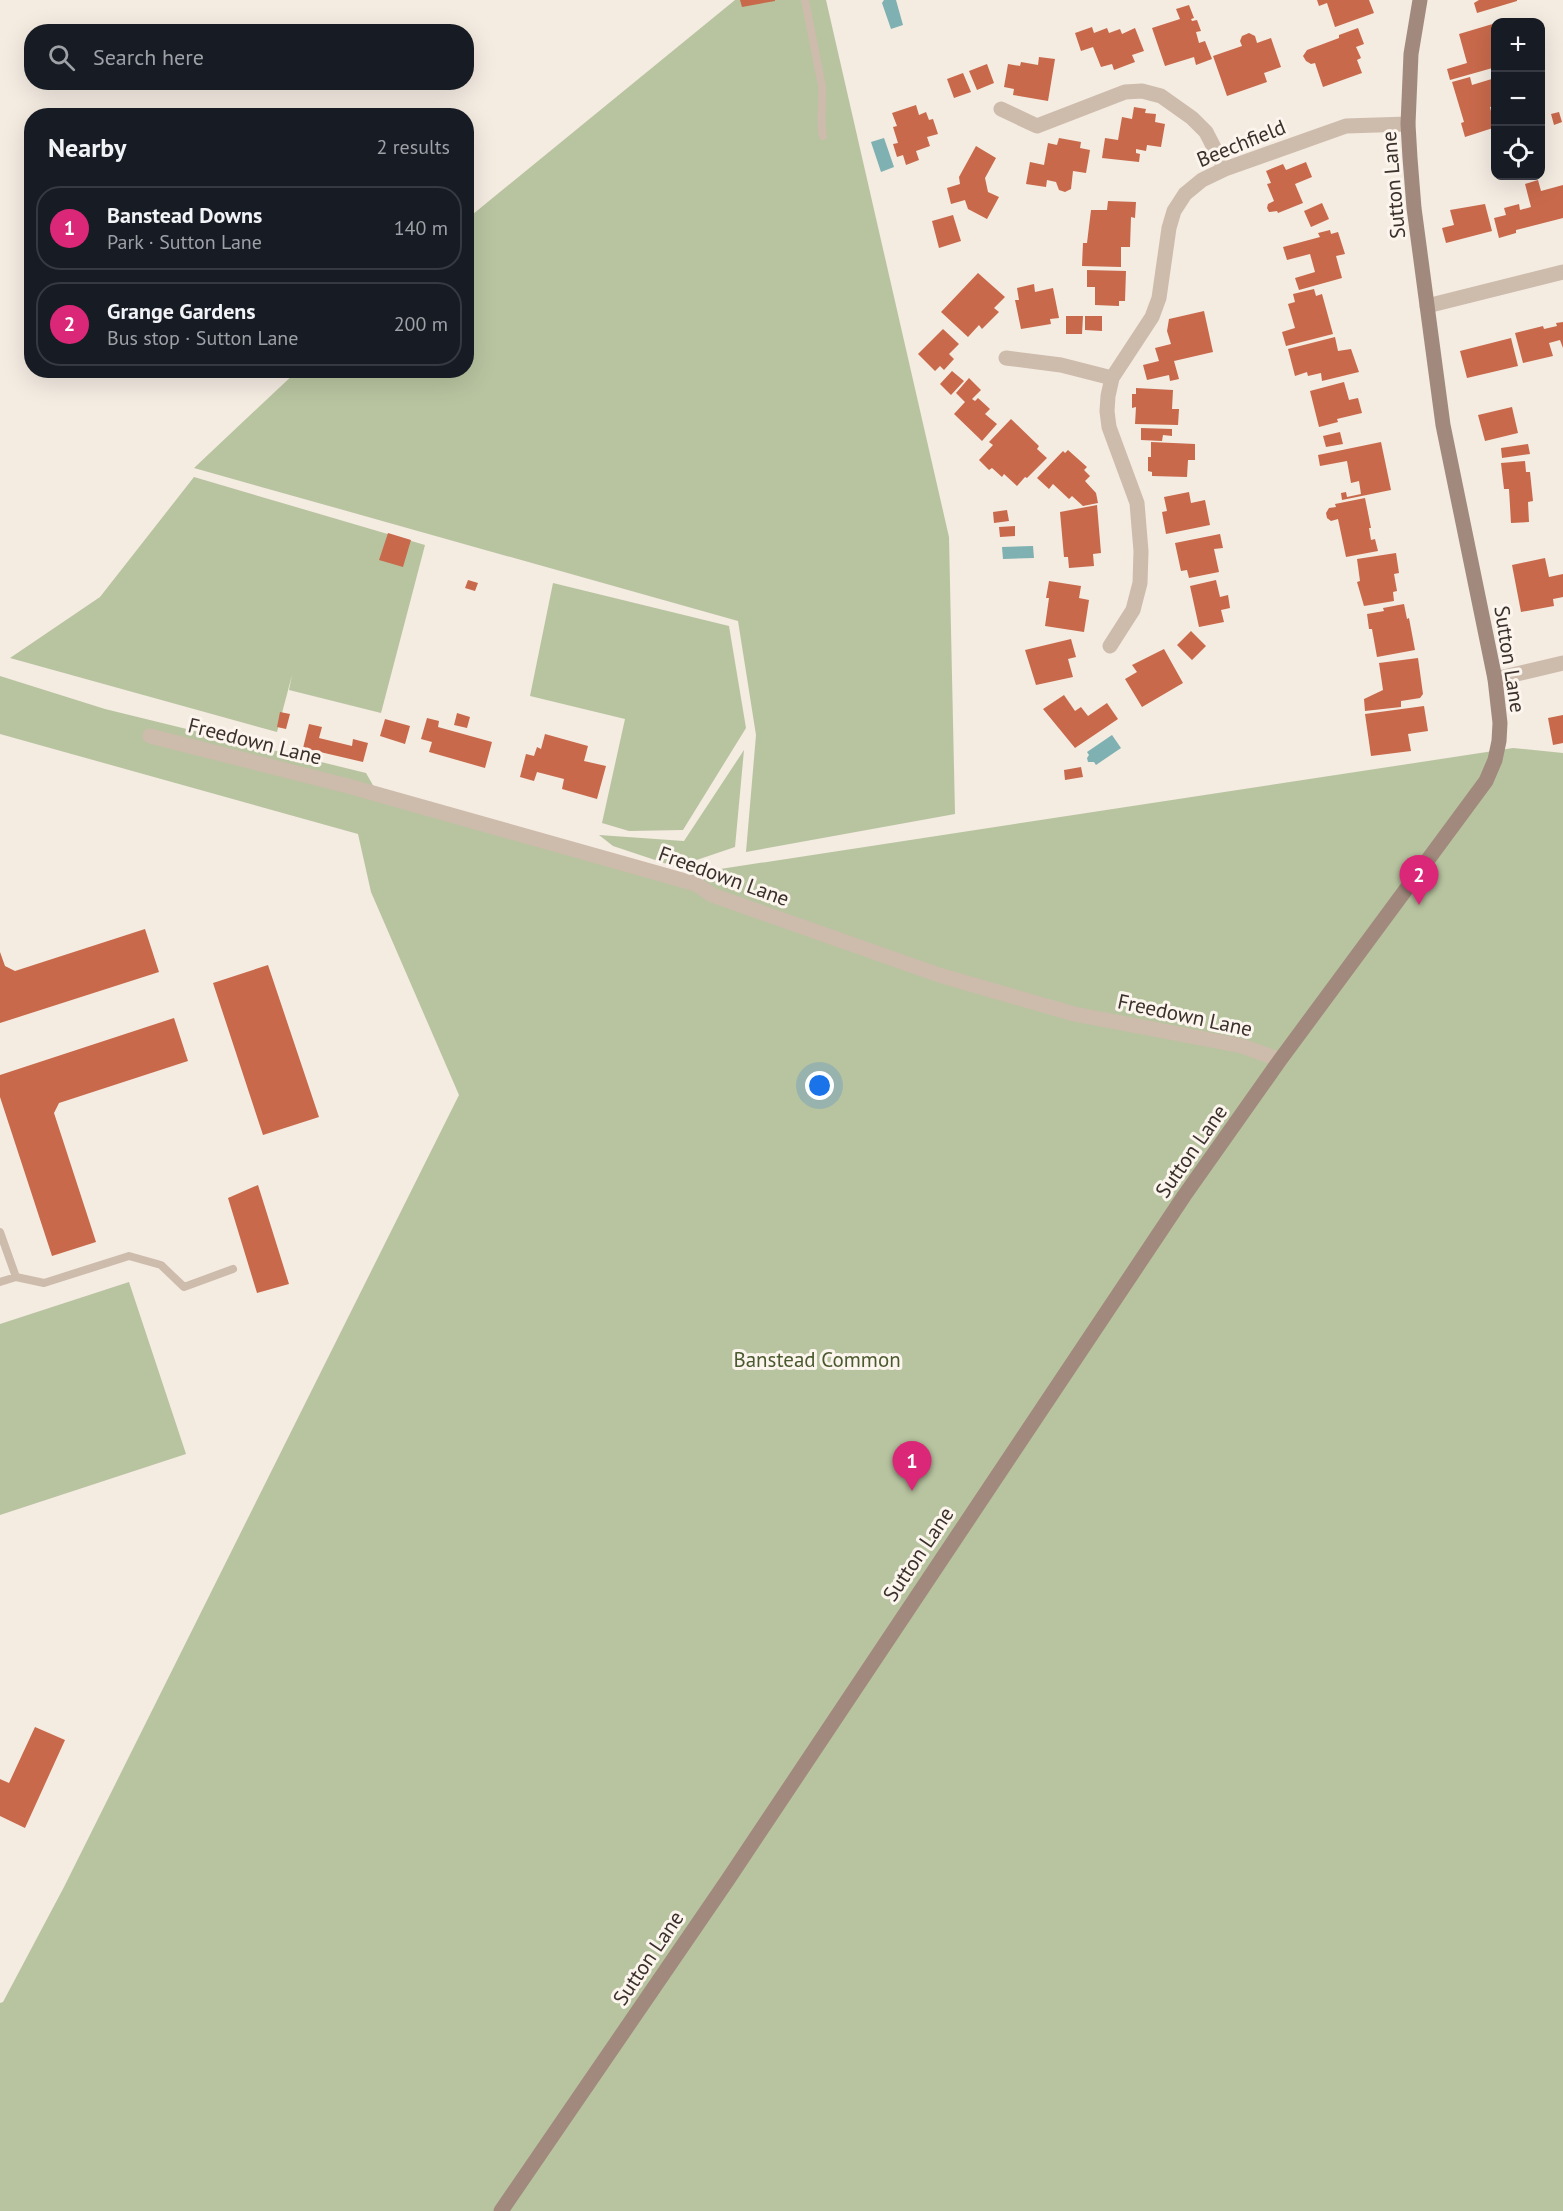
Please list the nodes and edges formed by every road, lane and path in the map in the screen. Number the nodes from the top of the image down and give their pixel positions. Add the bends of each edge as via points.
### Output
1 (805, 0) edge
2 (1420, 0) edge
3 (1001, 109) dead end
4 (1408, 124) junction
5 (823, 136) dead end
6 (1225, 169) junction
7 (1563, 272) edge
8 (1427, 306) junction
9 (1006, 358) dead end
10 (1112, 378) junction
11 (1110, 646) dead end
12 (1563, 663) edge
13 (1495, 679) junction
14 (150, 736) dead end
15 (1280, 1060) junction
16 (0, 1232) edge
17 (233, 1269) dead end
18 (15, 1277) junction
19 (0, 1282) edge
20 (501, 2211) edge

1 - 5 lane via 822,86
2 - 4 main road, Sutton Lane
3 - 6 street via 1037,126 1125,92 1161,96 1206,132
4 - 6 street, Beechfield via 1346,126
4 - 8 main road, Sutton Lane
6 - 10 street, Beechfield via 1185,194 1174,211 1160,298
7 - 8 street
8 - 13 main road, Sutton Lane via 1443,425
9 - 10 street via 1061,365
10 - 11 street, Beechfield via 1109,427 1137,503 1141,551 1140,583 1133,610
12 - 13 street
13 - 15 main road, Sutton Lane via 1500,723 1495,760 1486,781
14 - 15 street, Freedown Lane via 348,786 696,884 712,895 939,975 1074,1014 1242,1046
15 - 20 main road, Sutton Lane via 1177,1206
16 - 18 lane
17 - 18 lane via 184,1287 161,1265 129,1256 44,1282
18 - 19 lane

